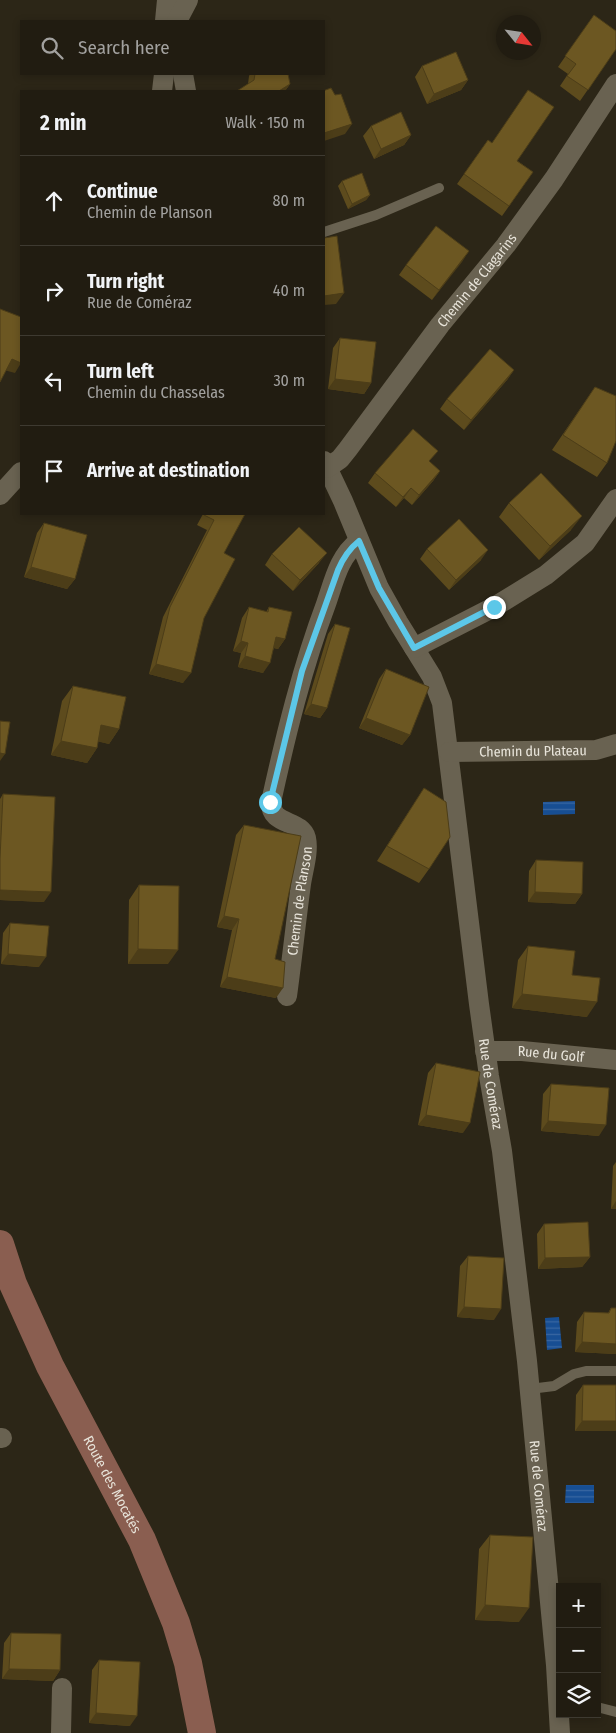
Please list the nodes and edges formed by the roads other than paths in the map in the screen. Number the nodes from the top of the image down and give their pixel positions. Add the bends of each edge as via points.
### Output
1 (167, 0) edge
2 (188, 0) edge
3 (166, 20) edge
4 (178, 20) edge
5 (164, 75) edge
6 (183, 75) edge
7 (616, 84) edge
8 (162, 90) edge
9 (186, 90) edge
10 (439, 188) dead end
11 (325, 232) edge
12 (325, 465) edge
13 (20, 473) edge
14 (0, 496) edge
15 (616, 499) edge
16 (359, 541) junction
17 (414, 648) junction
18 (612, 751) edge
19 (449, 752) junction
20 (287, 996) dead end
21 (485, 1051) junction
22 (616, 1060) edge
23 (0, 1244) edge
24 (616, 1370) edge
25 (530, 1389) junction
26 (557, 1673) edge
27 (62, 1688) dead end
28 (601, 1709) edge
29 (616, 1712) edge
30 (560, 1718) edge
31 (61, 1733) edge
32 (202, 1733) edge
33 (560, 1733) edge

1 - 3 street
2 - 4 street
5 - 8 street
6 - 9 street
7 - 12 street, Chemin de Clagarins via 506,245 440,325 340,459
10 - 11 lane via 376,215
12 - 16 street, Rue de Coméraz
13 - 14 street
15 - 17 street via 585,543 546,575 494,607
16 - 17 street, Rue de Coméraz via 379,588
16 - 20 street, Chemin de Planson via 343,559 302,671 270,802 273,814 299,829 306,838
17 - 19 street, Rue de Coméraz via 440,696
18 - 19 street, Chemin du Plateau
19 - 21 street, Rue de Coméraz
21 - 22 street, Rue du Golf via 522,1051
21 - 25 street, Rue de Coméraz via 502,1151
23 - 32 street, Route des Mocatés via 13,1284 50,1366 146,1548 188,1663
24 - 25 lane via 586,1371 554,1386
25 - 26 street, Rue de Coméraz
27 - 31 street
28 - 29 lane
30 - 33 street, Rue de Coméraz

